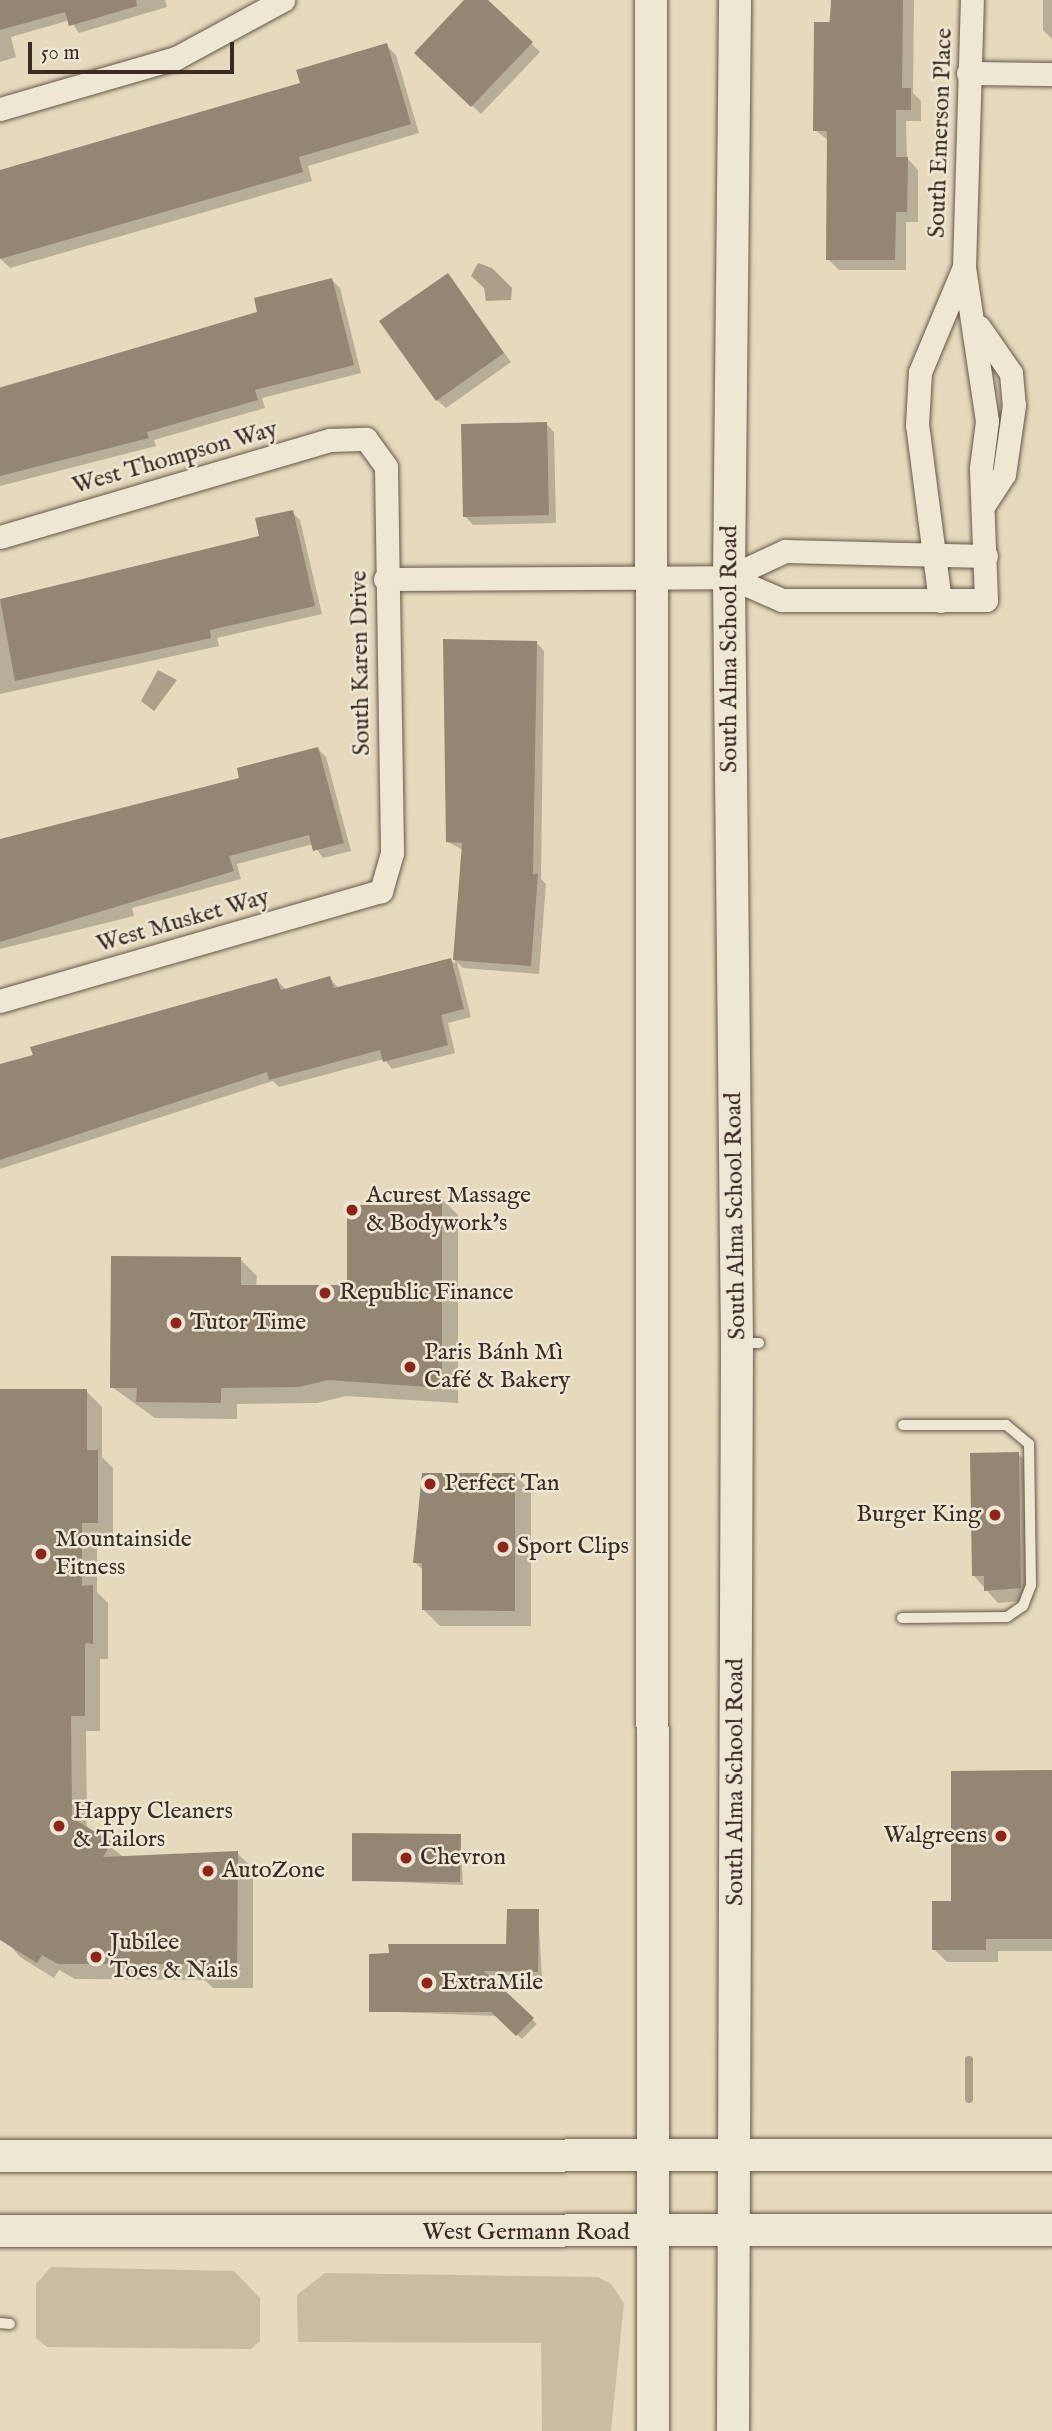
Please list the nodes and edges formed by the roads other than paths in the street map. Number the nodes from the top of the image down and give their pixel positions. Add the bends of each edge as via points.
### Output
1 (283, 0) edge
2 (652, 0) edge
3 (735, 0) edge
4 (972, 0) edge
5 (968, 74) junction
6 (1052, 74) edge
7 (0, 109) edge
8 (964, 267) junction
9 (366, 439) joint
10 (0, 537) edge
11 (936, 556) junction
12 (986, 556) junction
13 (729, 577) junction
14 (385, 579) junction
15 (647, 580) junction
16 (940, 601) junction
17 (381, 891) joint
18 (0, 1001) edge
19 (903, 1424) dead end
20 (902, 1618) dead end
21 (656, 2154) junction
22 (738, 2154) junction
23 (1052, 2155) edge
24 (0, 2156) edge
25 (1052, 2230) edge
26 (0, 2231) edge
27 (736, 2232) junction
28 (655, 2233) junction
29 (653, 2431) edge
30 (733, 2431) edge

1 - 7 street via 176,58
2 - 15 main road
3 - 13 main road, South Alma School Road
4 - 5 street, South Emerson Place
5 - 6 street
5 - 8 street, South Emerson Place
8 - 11 street, South Emerson Place via 920,372 917,425
8 - 12 street, South Emerson Place via 977,324 987,421
9 - 10 street, West Thompson Way via 330,440
9 - 14 street, South Karen Drive via 386,467
11 - 12 street
11 - 13 street via 785,551
11 - 16 street, South Emerson Place
12 - 16 street, South Emerson Place via 986,600
13 - 15 street
13 - 16 street via 782,600
13 - 22 main road, South Alma School Road via 748,1343
14 - 15 street
14 - 17 street, South Karen Drive via 392,853
15 - 21 main road via 655,1099
17 - 18 street, West Musket Way
19 - 20 lane via 1006,1425 1029,1444 1031,1585 1023,1606 1007,1617
21 - 22 main road
21 - 24 main road
21 - 28 main road
22 - 23 main road
22 - 27 main road, South Alma School Road
25 - 27 main road, West Germann Road
26 - 28 main road, West Germann Road
27 - 28 main road, West Germann Road
27 - 30 main road, South Alma School Road
28 - 29 main road

